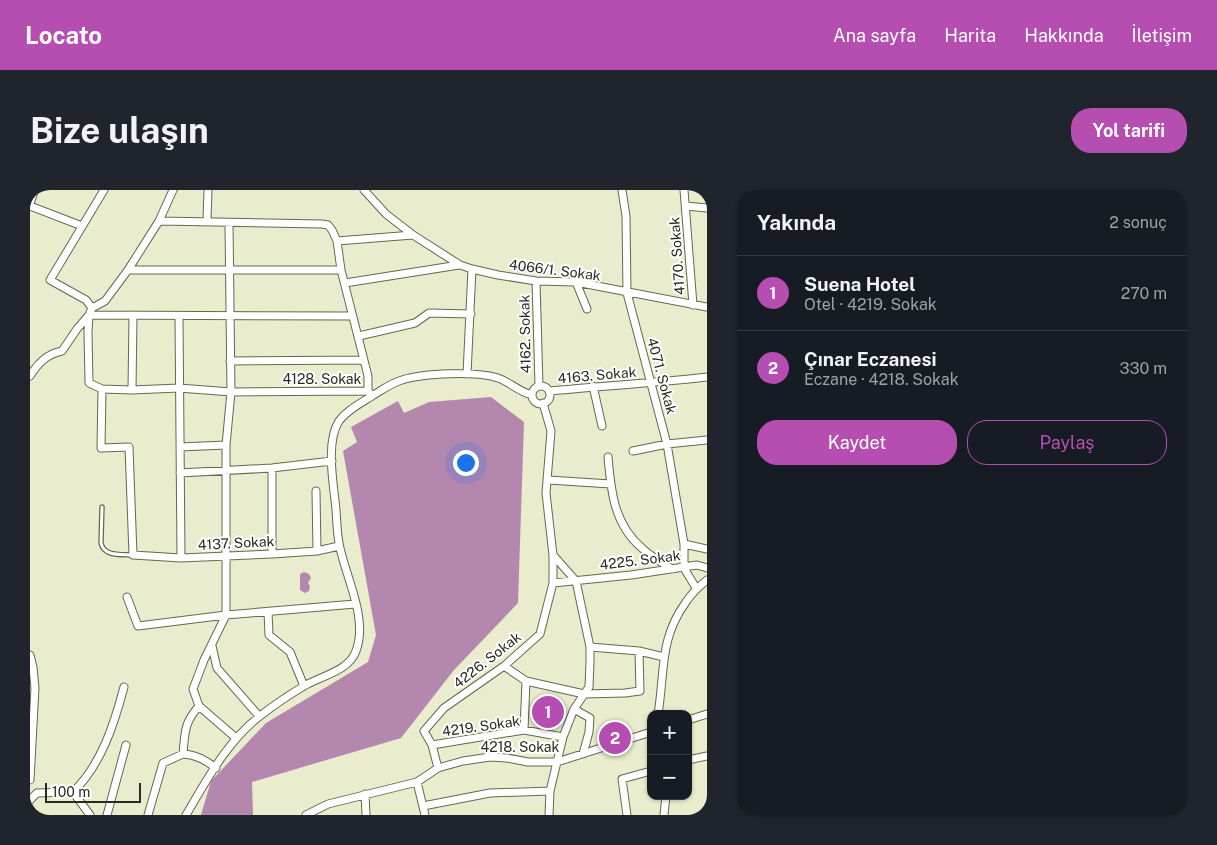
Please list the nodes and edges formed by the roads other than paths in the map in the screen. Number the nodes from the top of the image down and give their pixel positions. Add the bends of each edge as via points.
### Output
1 (35, 190) edge
2 (104, 190) edge
3 (174, 190) edge
4 (208, 190) edge
5 (364, 190) edge
6 (622, 190) edge
7 (684, 190) edge
8 (30, 202) edge
9 (30, 206) edge
10 (686, 206) junction
11 (707, 208) edge
12 (159, 221) junction
13 (207, 222) junction
14 (229, 223) junction
15 (82, 226) junction
16 (413, 235) junction
17 (337, 241) junction
18 (460, 264) junction
19 (472, 269) junction
20 (128, 270) junction
21 (229, 270) junction
22 (341, 270) junction
23 (536, 281) junction
24 (576, 282) junction
25 (345, 283) junction
26 (627, 293) junction
27 (693, 306) junction
28 (707, 308) edge
29 (586, 309) dead end
30 (91, 312) junction
31 (471, 314) junction
32 (133, 315) junction
33 (179, 316) junction
34 (230, 316) junction
35 (352, 316) junction
36 (359, 336) junction
37 (364, 360) junction
38 (230, 361) junction
39 (467, 374) junction
40 (30, 376) edge
41 (707, 376) edge
42 (651, 383) junction
43 (539, 386) junction
44 (593, 386) junction
45 (179, 388) junction
46 (102, 389) junction
47 (132, 390) junction
48 (549, 391) junction
49 (231, 392) junction
50 (370, 393) junction
51 (532, 395) junction
52 (543, 403) junction
53 (602, 426) dead end
54 (707, 440) edge
55 (667, 444) junction
56 (226, 445) junction
57 (180, 447) junction
58 (633, 451) dead end
59 (608, 457) dead end
60 (332, 461) junction
61 (272, 468) junction
62 (226, 471) junction
63 (180, 474) junction
64 (548, 480) junction
65 (611, 484) junction
66 (316, 491) dead end
67 (102, 507) dead end
68 (684, 544) junction
69 (339, 546) junction
70 (707, 549) edge
71 (317, 551) junction
72 (272, 554) junction
73 (133, 555) junction
74 (227, 556) junction
75 (553, 556) junction
76 (180, 558) junction
77 (684, 568) junction
78 (707, 568) edge
79 (672, 569) junction
80 (707, 580) edge
81 (576, 581) junction
82 (553, 582) junction
83 (696, 588) junction
84 (127, 597) dead end
85 (355, 604) junction
86 (268, 612) junction
87 (226, 615) junction
88 (212, 646) junction
89 (590, 647) junction
90 (639, 651) junction
91 (30, 655) edge
92 (664, 656) junction
93 (504, 666) junction
94 (526, 681) junction
95 (304, 686) junction
96 (124, 687) dead end
97 (584, 694) junction
98 (198, 706) junction
99 (574, 709) junction
100 (659, 710) edge
101 (707, 714) edge
102 (259, 716) junction
103 (692, 719) edge
104 (524, 730) junction
105 (647, 733) edge
106 (563, 737) junction
107 (236, 738) junction
108 (126, 745) dead end
109 (432, 745) junction
110 (183, 754) junction
111 (583, 754) junction
112 (707, 756) edge
113 (692, 759) edge
114 (557, 762) junction
115 (216, 768) junction
116 (438, 768) junction
117 (647, 772) edge
118 (30, 780) edge
119 (417, 782) junction
120 (550, 790) junction
121 (72, 792) junction
122 (365, 794) junction
123 (30, 799) edge
124 (666, 800) edge
125 (423, 806) junction
126 (90, 815) edge
127 (107, 815) edge
128 (148, 815) edge
129 (186, 815) edge
130 (306, 815) edge
131 (366, 815) edge
132 (425, 815) edge
133 (549, 815) edge
134 (627, 815) edge
135 (664, 815) edge

1 - 8 street
2 - 15 street
3 - 12 street
4 - 13 street
5 - 16 street, 4066/1. Sokak via 386,214
6 - 26 street, 4071. Sokak via 626,216
7 - 10 street, 4170. Sokak
9 - 15 street
10 - 11 street
10 - 27 street, 4170. Sokak
12 - 13 street
12 - 20 street
13 - 14 street
14 - 17 street via 328,225
14 - 21 street
15 - 30 street via 50,280 86,300
16 - 17 street
16 - 18 street, 4066/1. Sokak
17 - 22 street
18 - 19 street, 4066/1. Sokak
18 - 25 street
19 - 23 street, 4066/1. Sokak
19 - 31 street
20 - 21 street
20 - 30 street via 105,301
21 - 22 street
21 - 34 street
22 - 25 street
23 - 24 street, 4066/1. Sokak
23 - 43 street, 4162. Sokak
24 - 26 street, 4066/1. Sokak
24 - 29 street
25 - 35 street
26 - 27 street, 4066/1. Sokak
26 - 42 street, 4071. Sokak
27 - 28 street, 4066/1. Sokak
30 - 32 street
30 - 40 street via 62,351 51,353
30 - 46 street via 89,383
31 - 36 street via 429,313 415,323
31 - 39 street
32 - 33 street
32 - 47 street
33 - 34 street
33 - 45 street
34 - 35 street
34 - 38 street
35 - 36 street
36 - 37 street
37 - 38 street
37 - 50 street
38 - 49 street
39 - 50 street, 4128. Sokak via 403,379
39 - 51 street, 4128. Sokak via 498,378
41 - 42 street, 4163. Sokak
42 - 44 street, 4163. Sokak
42 - 55 street, 4071. Sokak
43 - 48 street
43 - 51 street
44 - 48 street, 4163. Sokak
44 - 53 street
45 - 47 street, 4128. Sokak
45 - 49 street, 4128. Sokak
45 - 57 street
46 - 47 street, 4128. Sokak
46 - 73 street via 101,448 129,447
48 - 52 street via 549,397
49 - 50 street, 4128. Sokak
49 - 56 street
50 - 60 street via 339,421 332,438
51 - 52 street via 536,402
52 - 64 street via 552,431
54 - 55 street
55 - 58 street
55 - 68 street, 4071. Sokak
56 - 57 street
56 - 62 street
57 - 63 street
59 - 65 street
60 - 61 street
60 - 69 street
61 - 62 street
61 - 72 street
62 - 63 street
62 - 74 street
63 - 76 street
64 - 65 street
64 - 75 street, 4226. Sokak via 546,493
65 - 79 street via 615,509 632,538 643,550
66 - 71 street
67 - 73 lane via 103,549 107,553
68 - 70 street
68 - 77 street, 4071. Sokak
69 - 71 street, 4137. Sokak
69 - 85 street
71 - 72 street, 4137. Sokak
72 - 74 street, 4137. Sokak
73 - 76 street, 4137. Sokak
74 - 76 street, 4137. Sokak
74 - 87 street
75 - 81 street
75 - 82 street, 4226. Sokak
77 - 78 street, 4225. Sokak via 697,565
77 - 79 street, 4225. Sokak
77 - 83 street
79 - 81 street, 4225. Sokak
80 - 83 street
81 - 82 street, 4225. Sokak
81 - 89 street
82 - 93 street, 4226. Sokak via 540,634
83 - 92 street via 680,610 669,634
84 - 87 street via 138,626
85 - 86 street
85 - 95 street via 361,629 356,652 344,666
86 - 87 street
86 - 95 street via 269,635 290,652
87 - 88 street
88 - 98 street via 194,689
88 - 102 street via 217,668
89 - 90 street
89 - 97 street via 589,687
90 - 92 street
90 - 97 street via 640,690
91 - 118 street via 35,688
92 - 100 street
93 - 94 street
93 - 109 street, 4226. Sokak via 444,708 424,731
94 - 97 street
94 - 104 street
95 - 102 street
96 - 121 street via 106,742 84,780
97 - 99 street
98 - 107 street
98 - 110 street via 185,727
99 - 106 street
99 - 111 street via 590,718
101 - 103 street
102 - 107 street
104 - 106 street, 4219. Sokak
104 - 109 street, 4219. Sokak
105 - 111 street, 4218. Sokak
106 - 114 street
107 - 115 street
108 - 127 street
109 - 116 street
110 - 115 street via 194,754
110 - 128 street via 163,763
111 - 114 street, 4218. Sokak
112 - 113 street
114 - 116 street, 4218. Sokak via 490,757
114 - 120 street
115 - 129 street
116 - 119 street, 4218. Sokak
117 - 134 street via 622,779
119 - 122 street, 4218. Sokak
119 - 125 street
120 - 125 street via 490,793
120 - 133 street
121 - 123 street via 37,793
121 - 126 street
122 - 130 street, 4218. Sokak via 328,804
122 - 131 street
124 - 135 street
125 - 132 street

